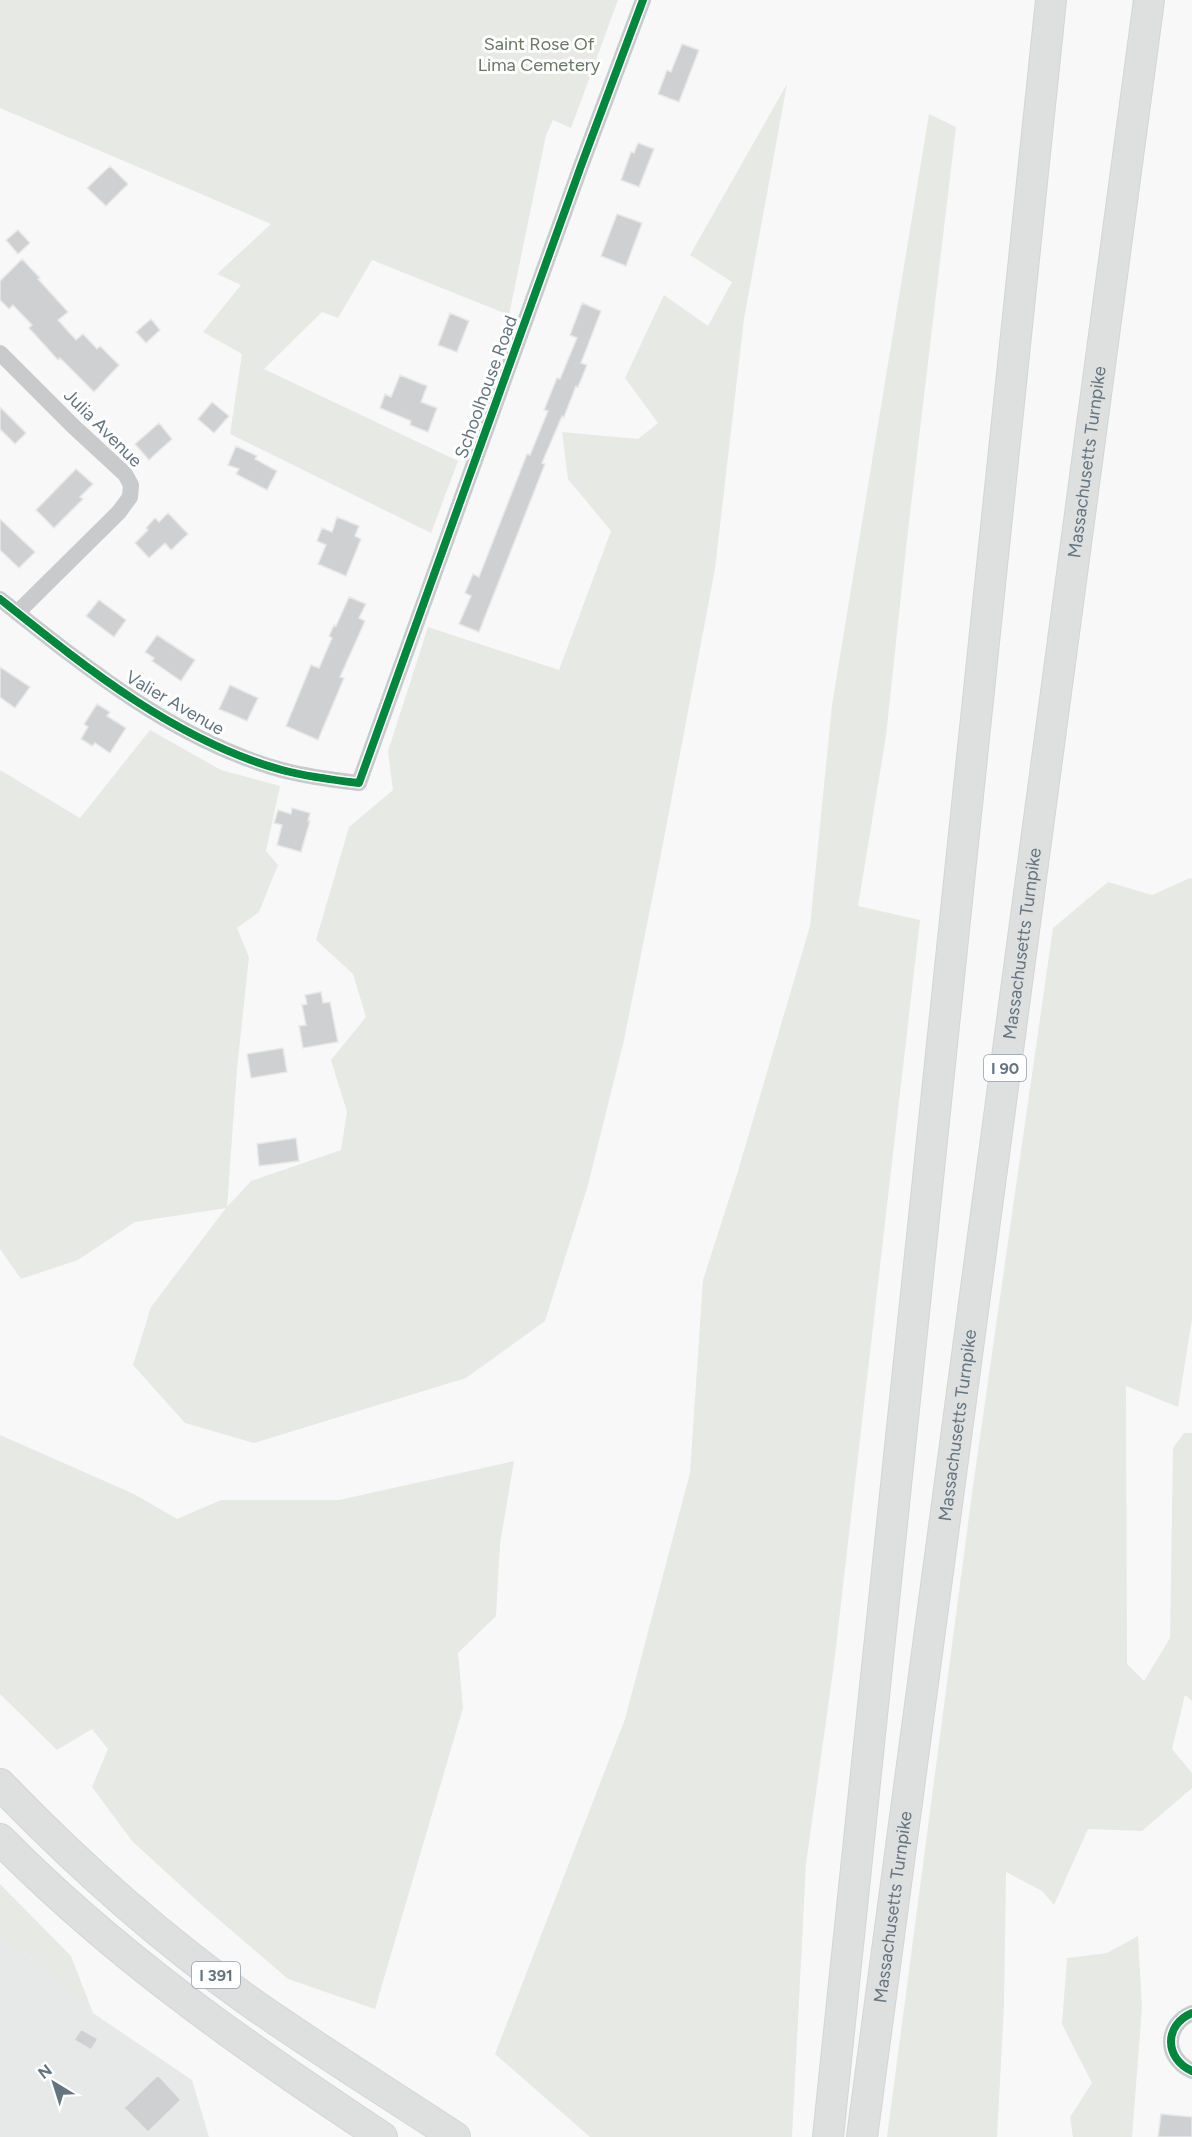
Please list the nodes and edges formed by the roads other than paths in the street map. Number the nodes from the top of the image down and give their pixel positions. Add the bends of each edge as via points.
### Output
1 (643, 0) edge
2 (1051, 0) edge
3 (1149, 0) edge
4 (0, 352) edge
5 (0, 599) edge
6 (17, 612) junction
7 (358, 783) joint
8 (0, 1784) edge
9 (0, 1839) edge
10 (1192, 2013) edge
11 (1192, 2070) edge
12 (382, 2137) edge
13 (455, 2137) edge
14 (828, 2137) edge
15 (862, 2137) edge

1 - 7 street, Schoolhouse Road
2 - 14 highway, Massachusetts Turnpike
3 - 15 highway, Massachusetts Turnpike / I 90
4 - 6 street, Julia Avenue via 132,485 130,497 115,516
5 - 6 street, Valier Avenue
6 - 7 street, Valier Avenue via 115,686 207,741 281,770
8 - 13 highway, I 391 via 70,1853 185,1951 310,2043
9 - 12 highway, I 391 via 94,1927 174,1992
10 - 11 street via 1179,2021 1171,2048 1176,2059

